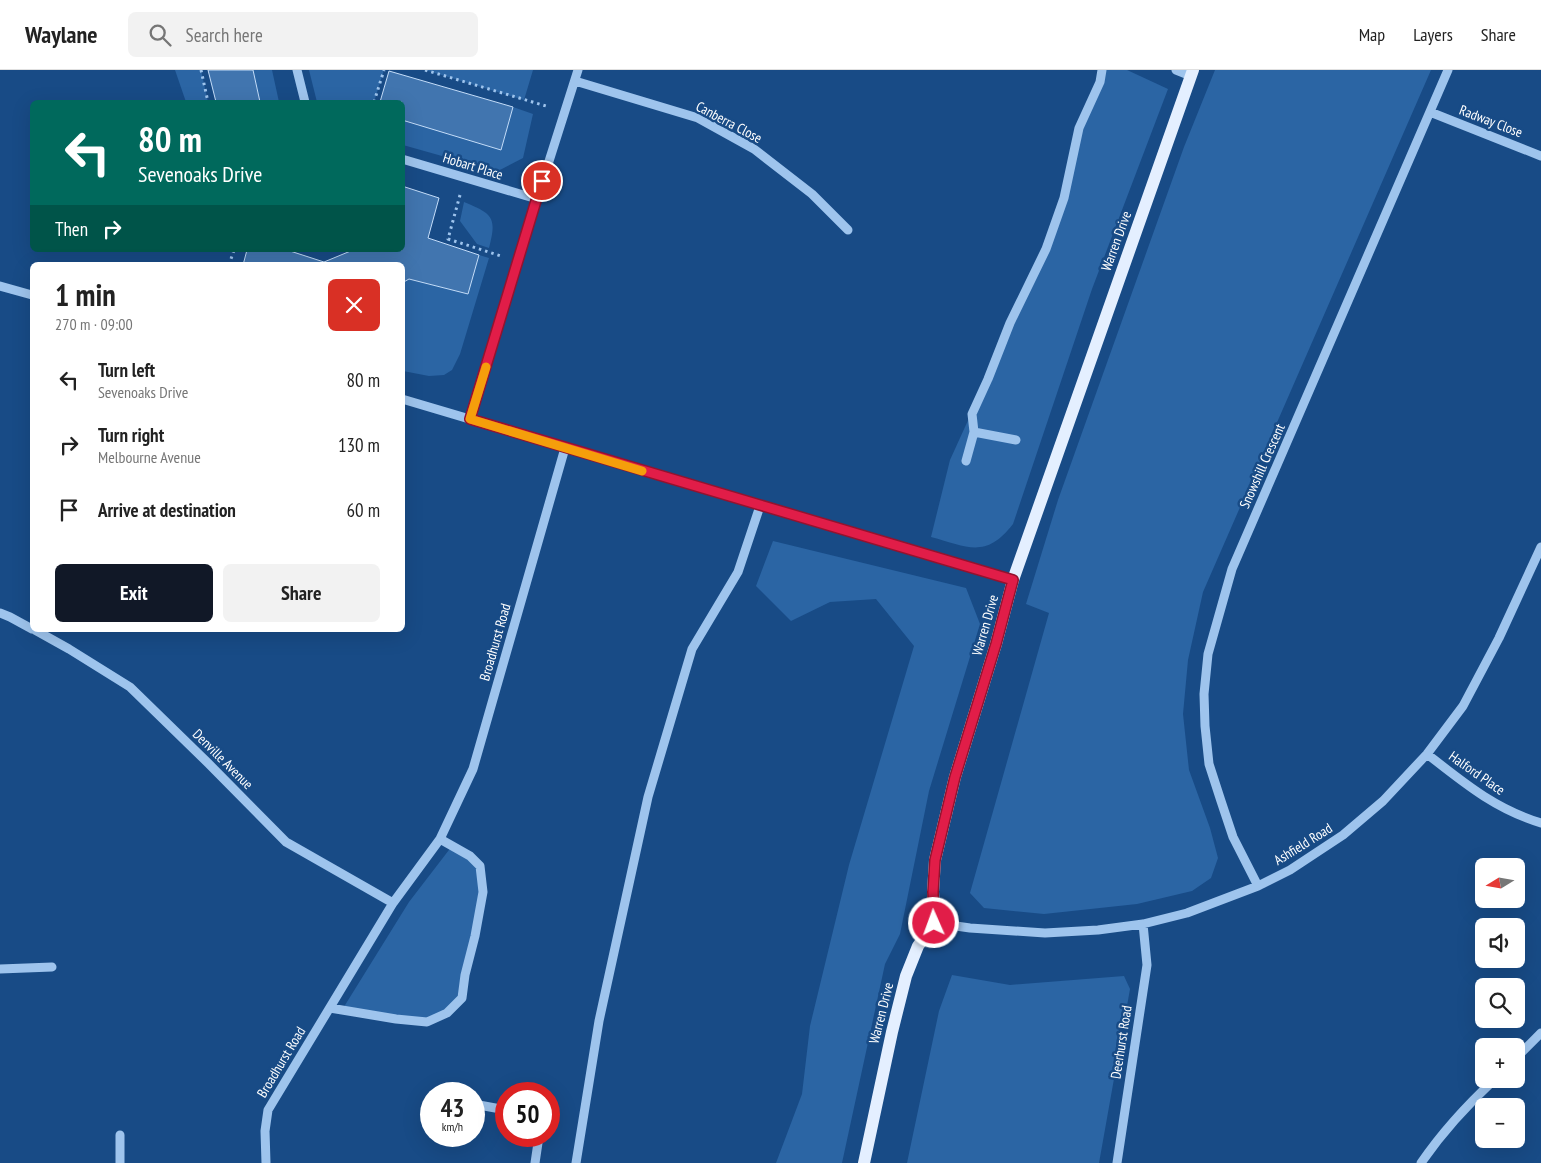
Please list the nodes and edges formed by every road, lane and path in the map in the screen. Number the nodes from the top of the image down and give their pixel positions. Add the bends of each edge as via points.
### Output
1 (201, 70) edge
2 (297, 70) edge
3 (384, 70) edge
4 (425, 70) edge
5 (578, 70) edge
6 (1102, 70) edge
7 (1176, 70) edge
8 (1448, 70) edge
9 (1192, 73) edge
10 (574, 80) junction
11 (208, 100) edge
12 (304, 100) edge
13 (375, 100) edge
14 (565, 111) junction
15 (1430, 112) junction
16 (1541, 156) edge
17 (405, 160) edge
18 (465, 178) junction
19 (537, 199) junction
20 (848, 230) dead end
21 (518, 261) junction
22 (0, 286) edge
23 (30, 294) edge
24 (405, 401) edge
25 (470, 419) junction
26 (974, 432) junction
27 (1016, 440) dead end
28 (565, 448) junction
29 (966, 461) dead end
30 (760, 506) junction
31 (1541, 547) edge
32 (1013, 580) junction
33 (0, 613) edge
34 (30, 627) edge
35 (40, 632) edge
36 (1427, 754) junction
37 (1541, 823) edge
38 (440, 839) junction
39 (1258, 886) junction
40 (394, 903) junction
41 (934, 923) junction
42 (1143, 924) junction
43 (52, 967) dead end
44 (0, 969) edge
45 (330, 1008) junction
46 (1541, 1033) edge
47 (1525, 1049) edge
48 (1485, 1088) edge
49 (120, 1135) dead end
50 (537, 1147) edge
51 (1120, 1162) edge
52 (120, 1163) edge
53 (266, 1163) edge
54 (535, 1163) edge
55 (576, 1163) edge
56 (864, 1163) edge
57 (1421, 1163) edge

1 - 11 path
2 - 12 street
3 - 13 path
4 - 14 path
5 - 10 street
6 - 26 street via 1100,82 1079,128 1064,198 1046,249 1010,323 972,414
7 - 9 street, Warren Drive
8 - 15 street, Snowshill Crescent
9 - 32 main road, Warren Drive
10 - 14 street
10 - 20 street, Canberra Close via 698,118 746,144 812,194
14 - 19 street
15 - 16 street, Radway Close
15 - 39 street, Snowshill Crescent via 1232,569 1208,654 1204,694 1209,764 1233,837
17 - 18 street, Hobart Place
18 - 19 street, Hobart Place
18 - 21 path via 448,239
19 - 21 street
21 - 25 street
22 - 23 street
24 - 25 street
25 - 28 street
26 - 27 street
26 - 29 street
28 - 30 street
28 - 38 street, Broadhurst Road via 473,769
30 - 32 street
30 - 55 street via 738,572 692,649 648,797 599,1021
31 - 36 street, Ashfield Road via 1463,706
32 - 41 main road, Warren Drive via 955,777 935,860
33 - 34 street, Denville Avenue
35 - 40 street, Denville Avenue via 130,687 286,842
36 - 37 street, Halford Place via 1481,796
36 - 39 street, Ashfield Road via 1383,801 1343,835 1290,870
38 - 40 street, Broadhurst Road
38 - 45 street via 470,856 480,866 483,892 462,998 447,1013 426,1022
39 - 42 street, Ashfield Road via 1187,913
40 - 45 street, Broadhurst Road
41 - 42 street, Ashfield Road via 1045,933
41 - 56 main road, Warren Drive via 918,946 906,976
42 - 51 street, Deerhurst Road via 1147,965
43 - 44 street
45 - 53 street, Broadhurst Road via 268,1110
46 - 47 street
48 - 57 street via 1440,1135
49 - 52 street
50 - 54 street

